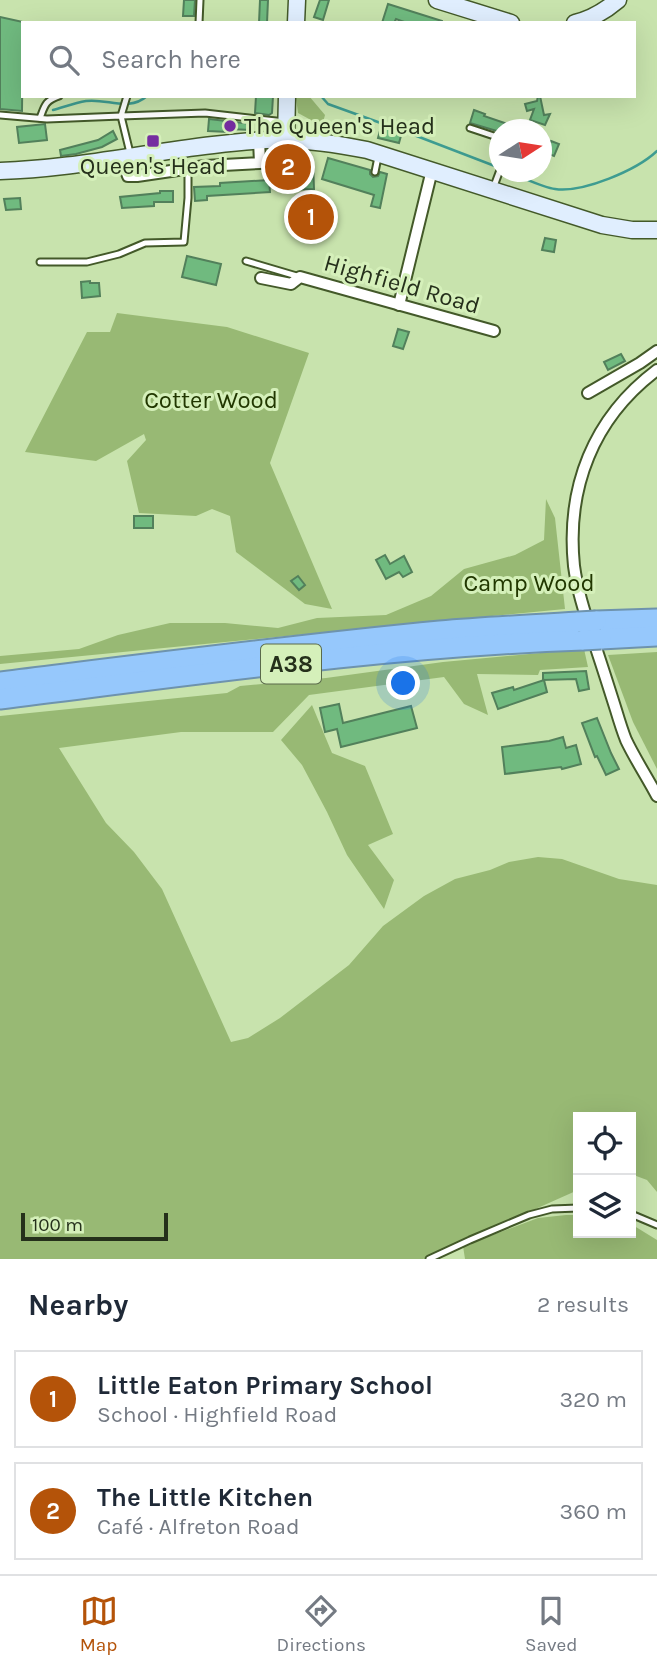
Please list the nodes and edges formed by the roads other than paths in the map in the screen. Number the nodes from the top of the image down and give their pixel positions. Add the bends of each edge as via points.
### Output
1 (200, 0) edge
2 (297, 0) edge
3 (438, 0) edge
4 (618, 0) edge
5 (199, 21) edge
6 (296, 21) edge
7 (505, 21) edge
8 (583, 21) edge
9 (53, 98) edge
10 (126, 98) edge
11 (287, 98) edge
12 (122, 113) junction
13 (0, 115) edge
14 (40, 118) junction
15 (287, 122) junction
16 (470, 128) dead end
17 (489, 135) edge
18 (259, 140) junction
19 (286, 140) junction
20 (379, 154) junction
21 (126, 157) junction
22 (188, 169) junction
23 (432, 170) junction
24 (0, 171) edge
25 (375, 172) dead end
26 (489, 177) edge
27 (506, 182) edge
28 (657, 230) edge
29 (247, 261) dead end
30 (40, 262) dead end
31 (300, 277) junction
32 (261, 278) dead end
33 (399, 305) junction
34 (494, 331) dead end
35 (657, 351) edge
36 (657, 370) edge
37 (588, 393) dead end
38 (657, 618) edge
39 (589, 630) junction
40 (657, 636) edge
41 (0, 682) edge
42 (0, 699) edge
43 (657, 796) edge
44 (573, 1208) edge
45 (636, 1216) edge
46 (657, 1226) edge
47 (429, 1259) edge

1 - 5 lane
2 - 6 main road
3 - 7 main road
4 - 8 main road
9 - 14 lane
10 - 12 lane
11 - 15 main road
12 - 14 lane
12 - 15 lane via 205,113
12 - 21 lane
13 - 14 lane
15 - 19 main road
16 - 17 lane
18 - 19 main road
18 - 21 main road
18 - 22 street via 260,163
19 - 20 main road
20 - 23 main road
20 - 25 lane
21 - 22 street via 128,176
21 - 24 main road
22 - 30 lane via 184,242 145,243 87,262
23 - 26 main road
23 - 33 street
27 - 28 main road via 602,225
29 - 31 lane
31 - 32 street, Highfield Road via 291,285
31 - 33 street, Highfield Road
33 - 34 street, Highfield Road
35 - 37 street
36 - 43 street via 626,398 592,446 579,481 572,525 582,602 625,738
38 - 39 highway, A38
39 - 40 highway, A38
39 - 41 highway, A38 via 441,631
39 - 42 highway, A38 via 515,643
44 - 47 lane via 529,1215
45 - 46 lane

